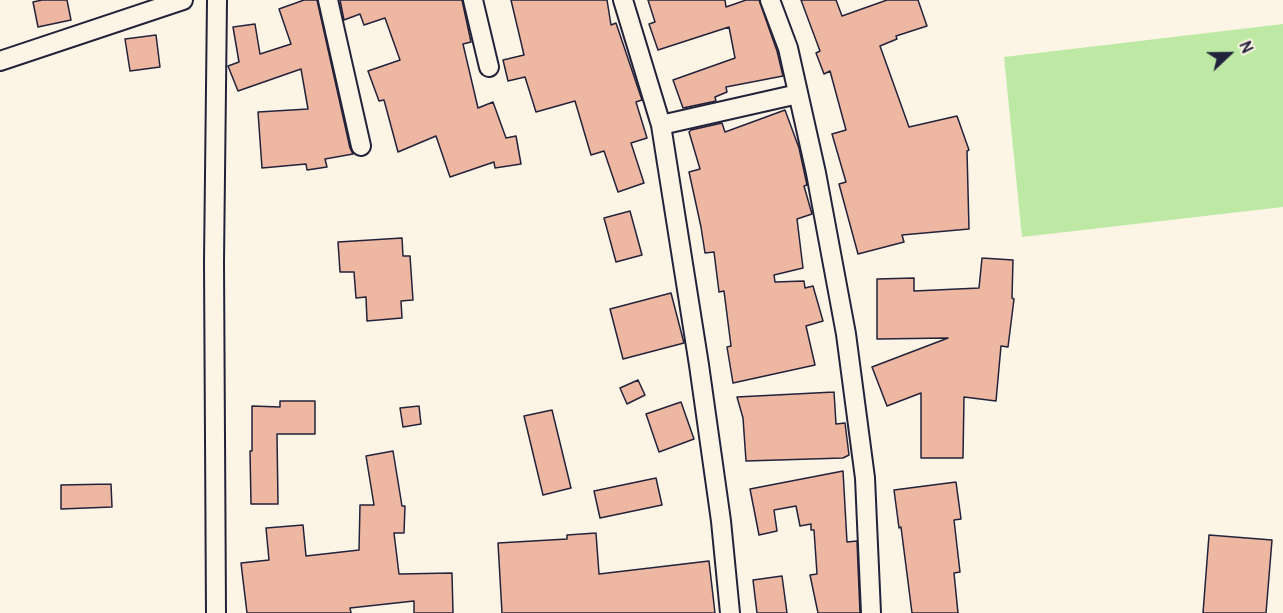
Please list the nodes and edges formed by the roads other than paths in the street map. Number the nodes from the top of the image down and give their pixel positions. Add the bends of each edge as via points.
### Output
1 (183, 0) edge
2 (217, 0) edge
3 (328, 0) edge
4 (473, 0) edge
5 (623, 0) edge
6 (770, 0) edge
7 (0, 61) edge
8 (489, 67) dead end
9 (798, 94) junction
10 (661, 125) junction
11 (361, 146) dead end
12 (216, 613) edge
13 (730, 613) edge
14 (871, 613) edge

1 - 7 street
2 - 12 street
3 - 11 street
4 - 8 street
5 - 10 street
6 - 9 street via 788,48
9 - 10 street
9 - 14 street via 846,334 865,478
10 - 13 street via 699,365

